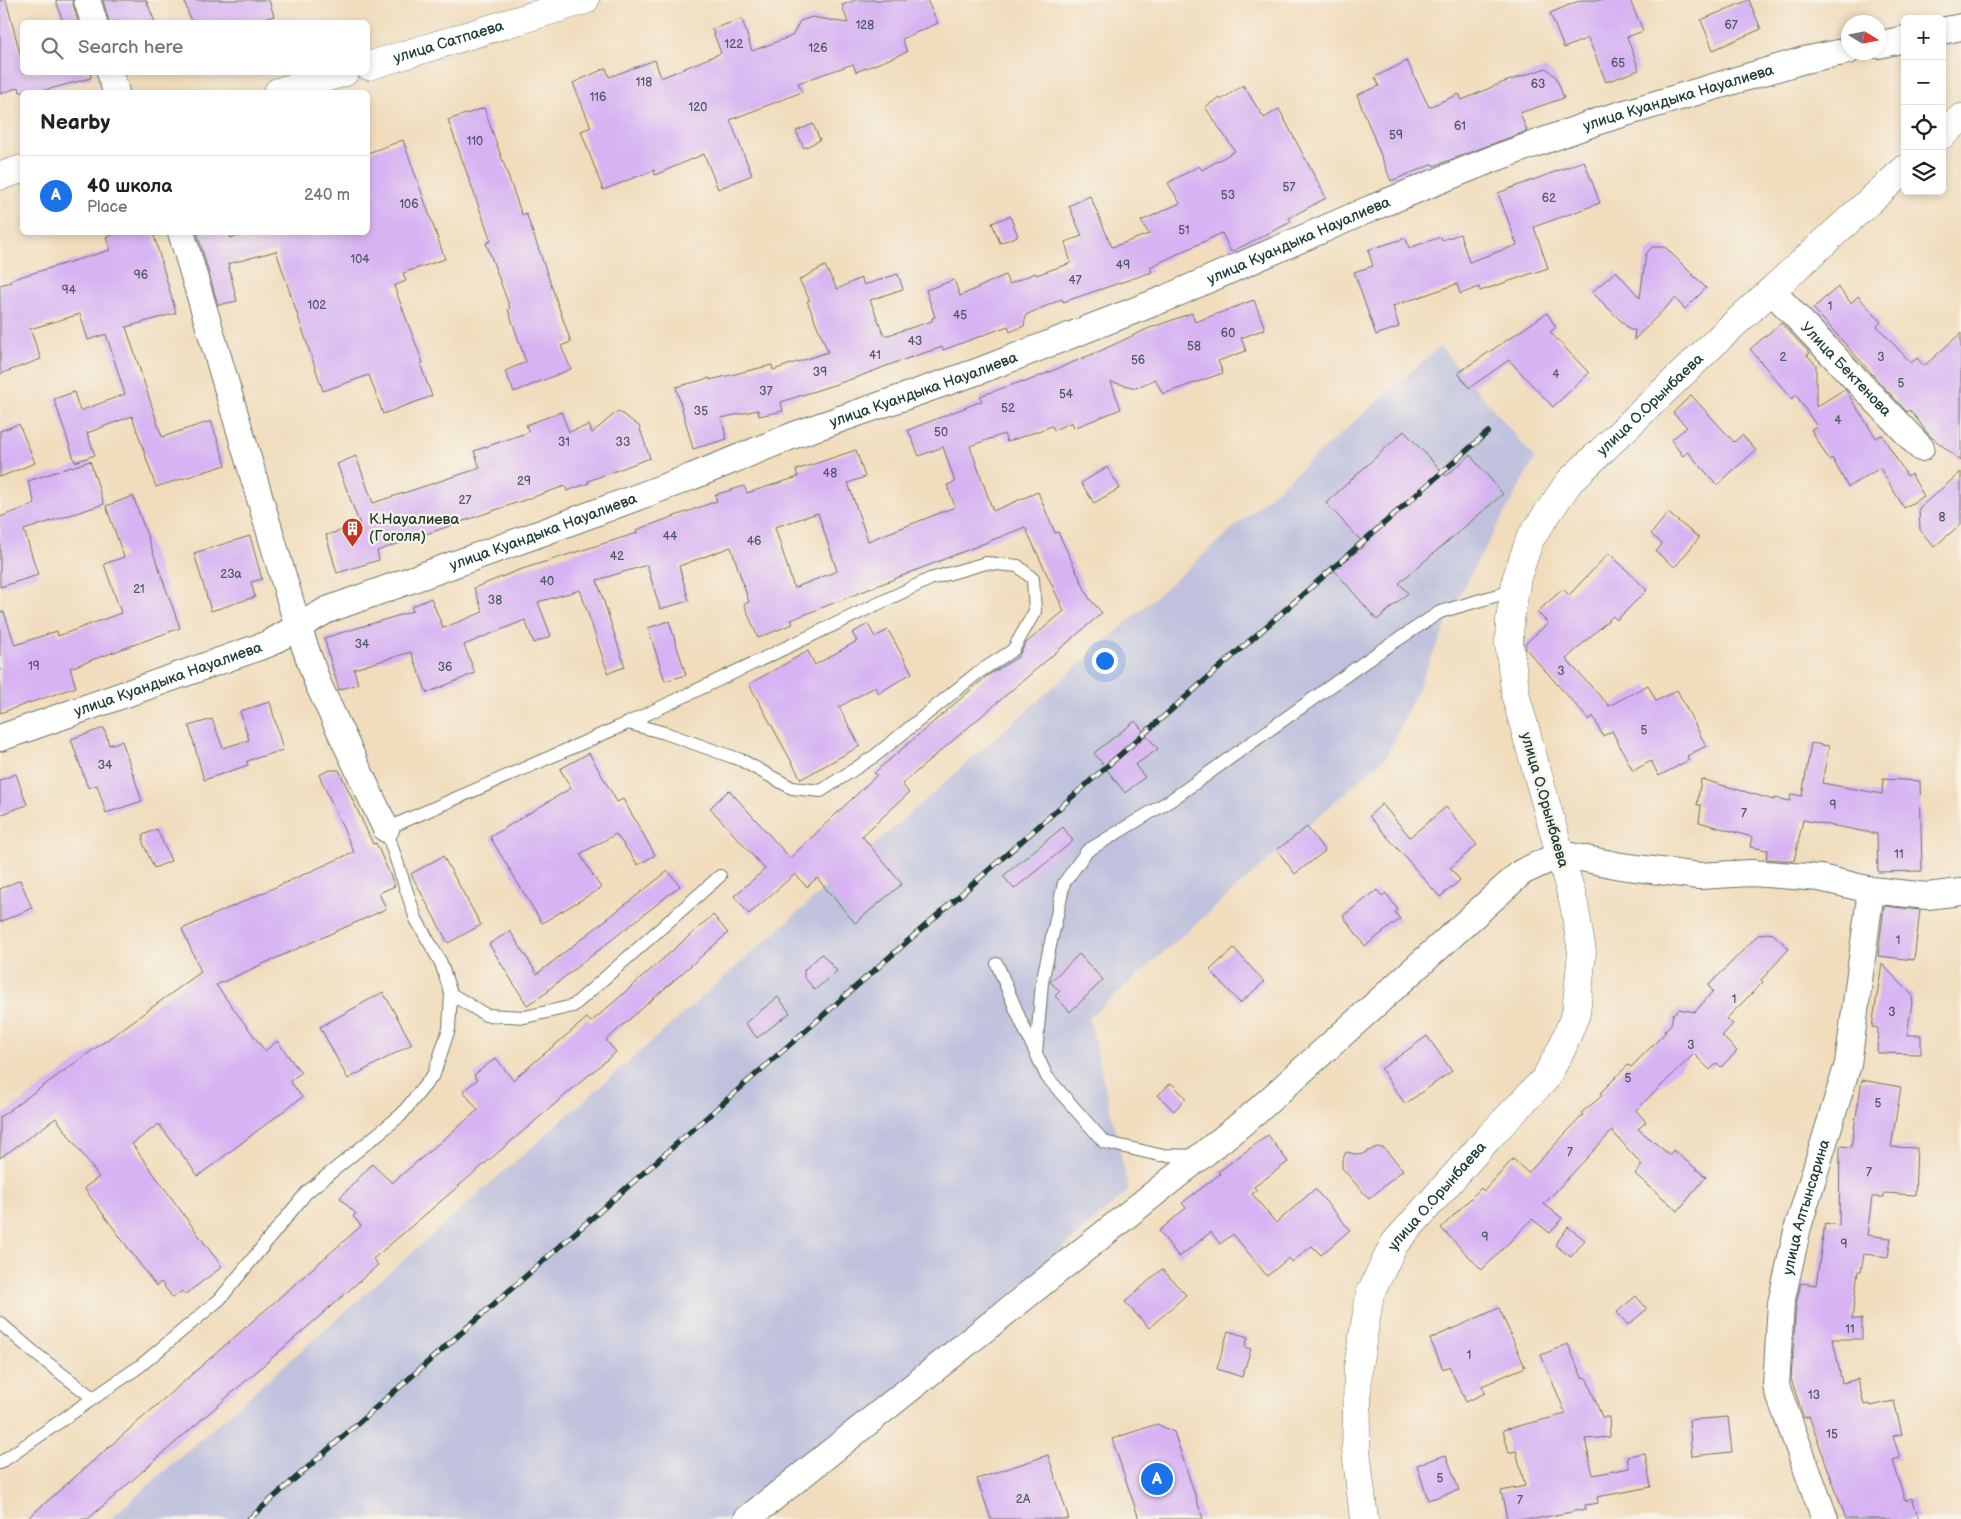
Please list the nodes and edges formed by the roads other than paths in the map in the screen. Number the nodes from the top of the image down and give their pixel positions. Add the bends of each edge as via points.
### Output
1 (87, 0) edge
2 (585, 0) edge
3 (93, 20) edge
4 (1961, 27) edge
5 (1946, 30) edge
6 (1901, 40) edge
7 (1886, 43) edge
8 (1841, 52) edge
9 (370, 65) edge
10 (111, 75) edge
11 (334, 75) edge
12 (115, 90) edge
13 (285, 90) edge
14 (1961, 118) edge
15 (1946, 131) edge
16 (20, 170) edge
17 (1901, 174) edge
18 (0, 176) edge
19 (182, 235) edge
20 (1772, 290) junction
21 (1921, 448) dead end
22 (1514, 590) junction
23 (298, 627) junction
24 (628, 723) junction
25 (0, 738) edge
26 (386, 829) junction
27 (1561, 854) junction
28 (720, 876) dead end
29 (1871, 890) junction
30 (1961, 892) edge
31 (997, 964) dead end
32 (451, 994) junction
33 (1036, 1054) junction
34 (1200, 1156) junction
35 (0, 1324) edge
36 (93, 1398) junction
37 (0, 1463) edge
38 (747, 1519) edge
39 (1364, 1519) edge
40 (1825, 1519) edge

1 - 3 street
2 - 9 street, улица Сатпаева
4 - 5 street
6 - 7 street
8 - 23 street, улица Куандыка Науалиева via 1804,60 1602,120 1490,160 1127,314 327,610
10 - 12 street
11 - 13 street
14 - 15 street
16 - 18 street
17 - 20 street, улица О.Орынбаева
19 - 23 street
20 - 21 street, Улица Бектенова
20 - 22 street, улица О.Орынбаева via 1569,482 1530,539
22 - 27 street, улица О.Орынбаева via 1509,643 1516,697
22 - 33 lane via 1440,612 1171,800 1087,851 1064,883 1042,982
23 - 25 street, улица Куандыка Науалиева via 268,644
23 - 26 street via 318,684
24 - 24 lane via 930,579 986,563 1018,566 1033,579 1035,611 1013,650 976,674 876,755 821,791 792,788 742,760
24 - 26 lane
26 - 32 lane via 416,919 441,962
27 - 29 street via 1699,876 1751,873 1820,878
27 - 34 street via 1522,872 1255,1113
27 - 39 street, улица О.Орынбаева via 1582,952 1576,1013 1545,1079 1394,1244 1370,1294 1358,1367 1356,1450
28 - 32 lane via 573,1006 525,1017 486,1016
29 - 30 street via 1927,896
29 - 40 street, улица Алтынсарина via 1848,1064 1798,1227 1781,1303 1776,1386
31 - 33 lane
32 - 36 lane via 449,1029 434,1074 401,1115 307,1192 220,1299 140,1366
33 - 34 lane via 1047,1077 1104,1142 1159,1155
34 - 38 street
35 - 36 lane
36 - 37 lane

